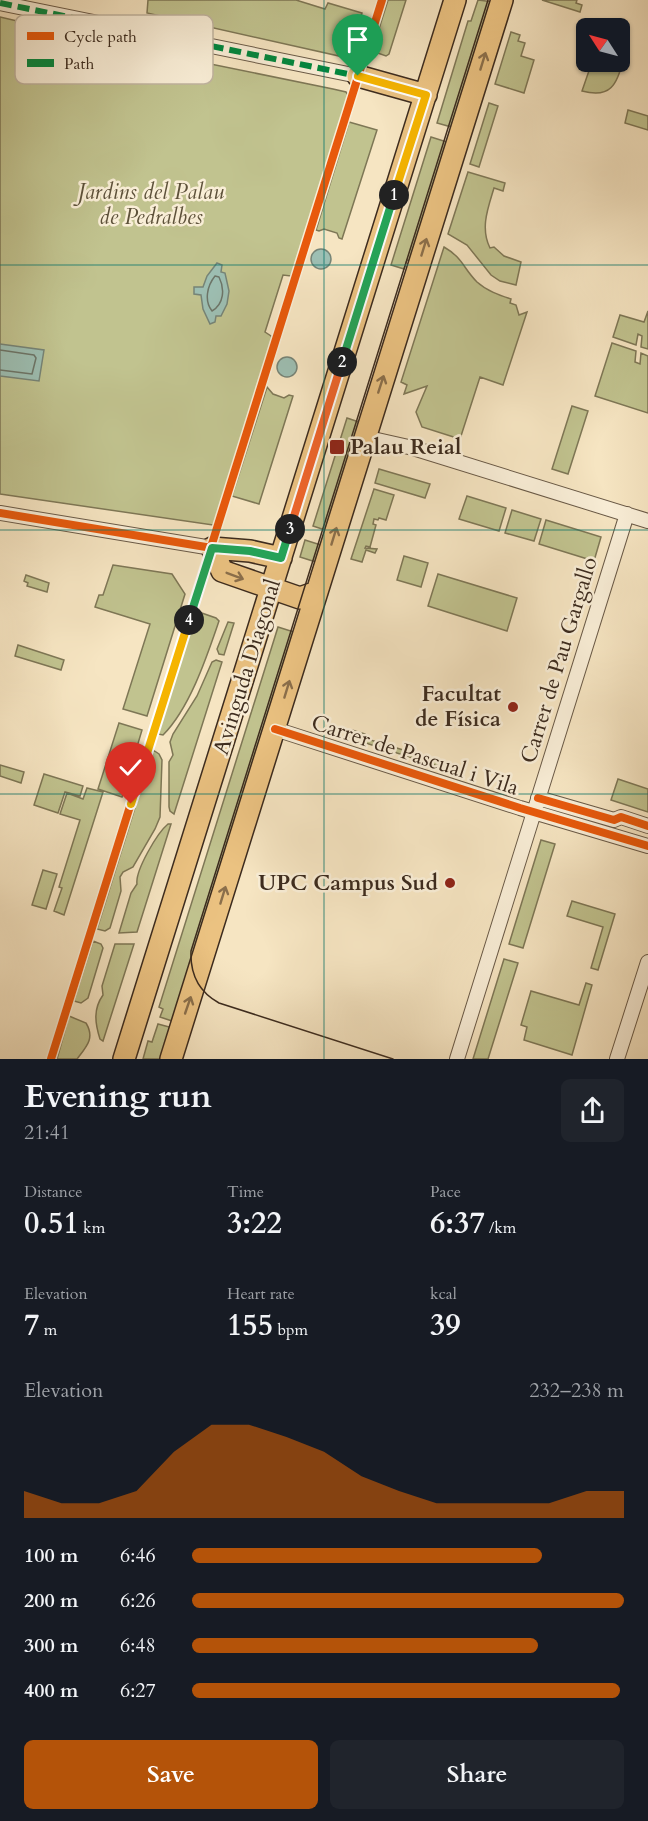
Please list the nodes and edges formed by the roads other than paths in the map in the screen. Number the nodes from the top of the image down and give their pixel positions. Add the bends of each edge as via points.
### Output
1 (455, 0) edge
2 (502, 0) edge
3 (0, 3) edge
4 (59, 15) edge
5 (213, 46) edge
6 (358, 76) joint
7 (426, 95) junction
8 (372, 440) junction
9 (0, 513) edge
10 (625, 518) junction
11 (648, 521) edge
12 (648, 530) edge
13 (212, 548) junction
14 (281, 558) junction
15 (272, 588) junction
16 (317, 592) junction
17 (274, 729) junction
18 (536, 805) junction
19 (614, 820) junction
20 (648, 826) edge
21 (611, 834) junction
22 (648, 846) edge
23 (648, 962) edge
24 (124, 1059) edge
25 (171, 1059) edge
26 (457, 1059) edge
27 (617, 1059) edge

1 - 7 main road, Avinguda Diagonal
8 -> 2 main road
3 - 4 street
5 - 6 street
6 - 7 main road
7 - 14 main road, Avinguda Diagonal
8 - 10 street via 388,449
16 -> 8 main road
9 - 13 street
10 - 11 street
10 - 12 street
10 - 18 street, Carrer de Pau Gargallo
13 - 14 main road
13 -> 15 main road via 222,571
14 - 15 main road, Avinguda Diagonal
15 - 16 main road via 300,598
15 - 24 main road, Avinguda Diagonal
17 -> 16 main road
17 - 18 street, Carrer de Pascual i Vila
25 -> 17 main road
18 - 19 street, Carrer de Pascual i Vila
18 - 21 street, Carrer de Pascual i Vila
18 - 26 street, Carrer de Pau Gargallo
19 - 20 street, Carrer de Pascual i Vila via 621,817
19 - 21 street
21 - 22 street, Carrer de Pascual i Vila
23 - 27 street

